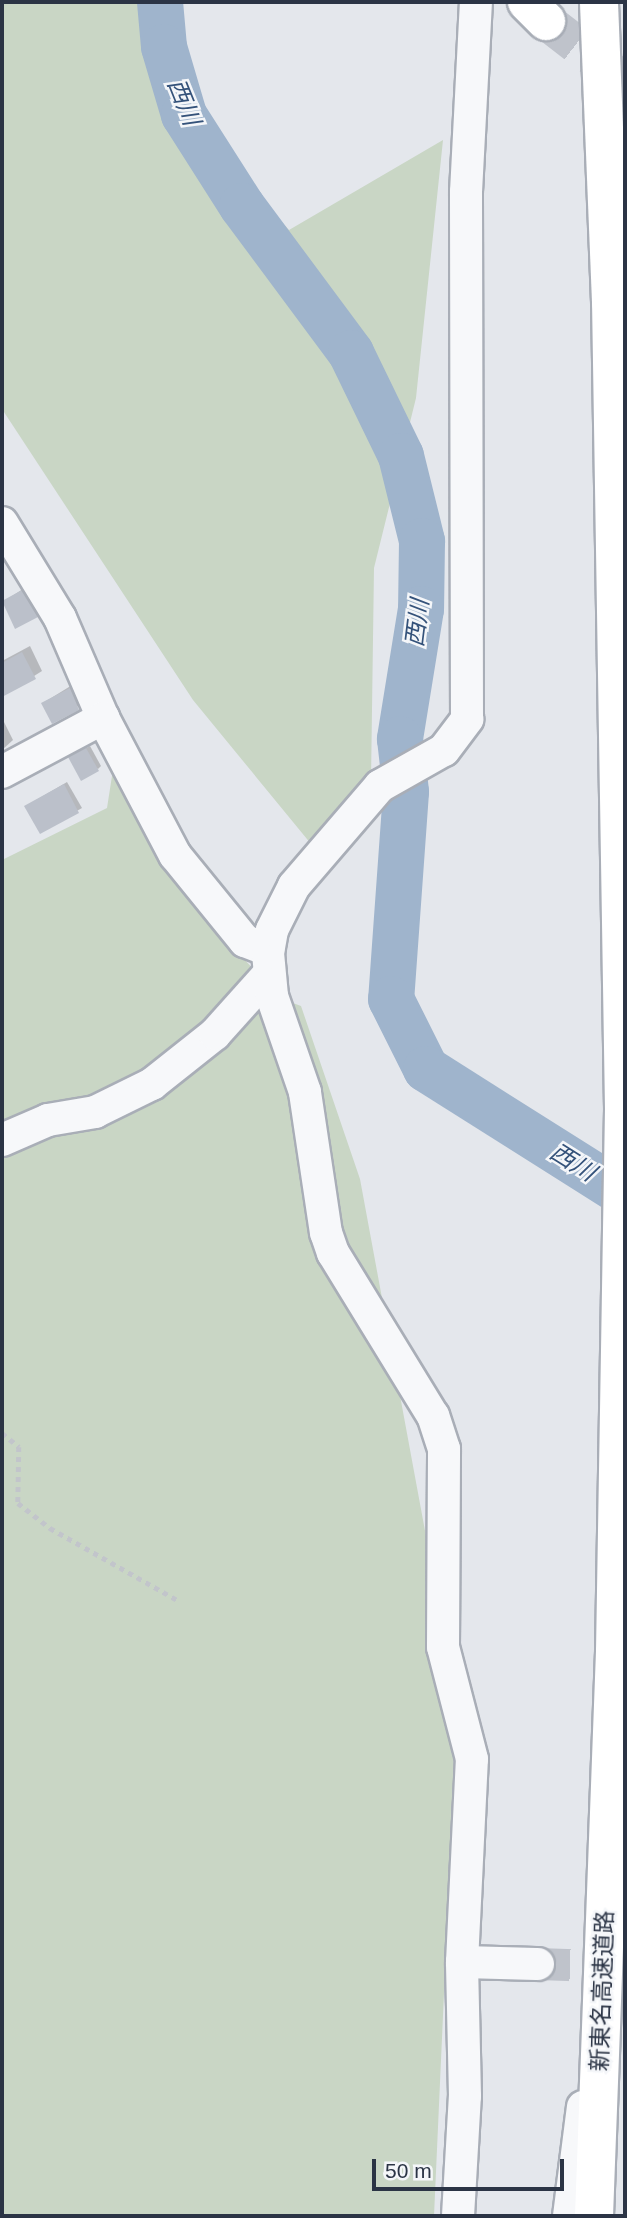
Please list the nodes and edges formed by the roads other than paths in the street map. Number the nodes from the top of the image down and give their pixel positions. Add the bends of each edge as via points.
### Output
1 (476, 2) edge
2 (598, 2) edge
3 (2, 523) edge
4 (14, 572) edge
5 (103, 718) junction
6 (2, 772) edge
7 (268, 962) junction
8 (624, 1109) edge
9 (2, 1140) edge
10 (604, 1934) junction
11 (462, 1962) junction
12 (538, 1964) tunnel mouth
13 (458, 2216) edge
14 (569, 2216) edge
15 (594, 2216) edge

1 - 7 street via 466,205 467,719 454,742 380,786 294,886 272,930
2 - 8 highway, 新東名高速道路 via 611,302
3 - 4 street
4 - 5 street via 60,618
5 - 6 street
5 - 7 street via 176,855 245,942
7 - 9 street via 215,1034 152,1084 94,1112 48,1120
7 - 11 street via 301,1071 321,1213 330,1243 433,1416 444,1449 443,1647 472,1759
8 - 10 highway, 新東名高速道路
10 - 14 street
10 - 15 highway, 新東名高速道路
11 - 12 street
11 - 13 street via 465,2096

